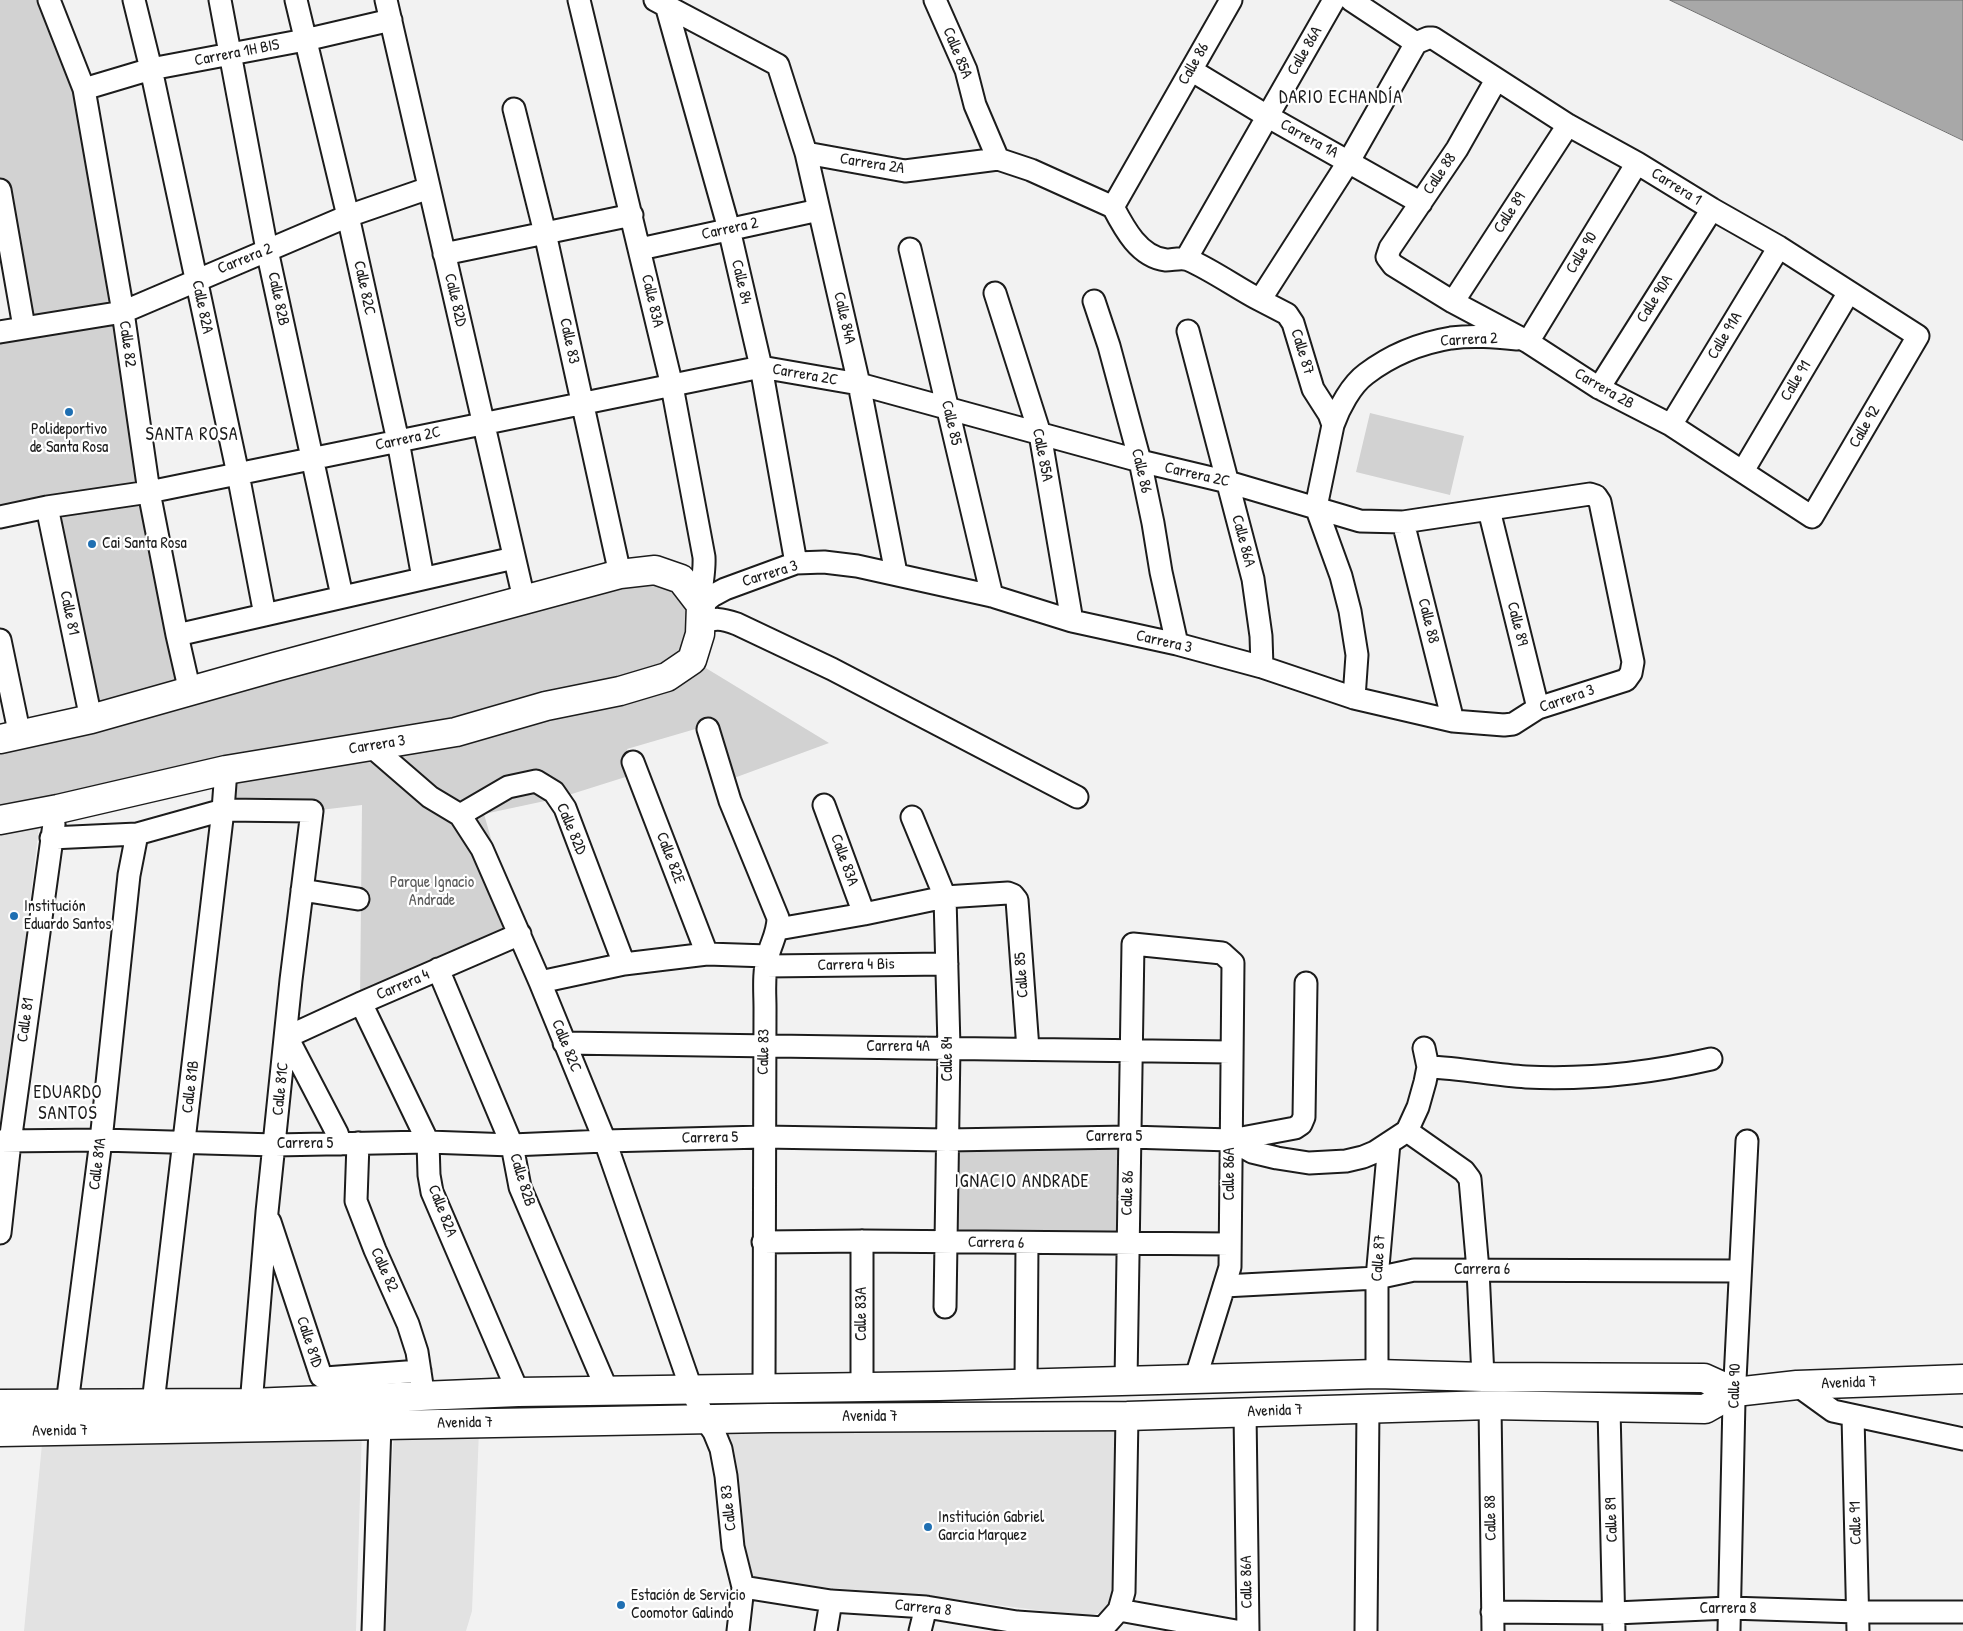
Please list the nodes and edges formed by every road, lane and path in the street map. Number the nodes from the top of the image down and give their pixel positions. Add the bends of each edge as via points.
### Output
1 (50, 0) edge
2 (134, 0) edge
3 (220, 0) edge
4 (296, 0) edge
5 (579, 0) edge
6 (935, 0) edge
7 (1231, 0) edge
8 (1334, 0) edge
9 (1351, 0) edge
10 (661, 3) edge
11 (389, 10) edge
12 (306, 40) junction
13 (1425, 41) junction
14 (230, 55) junction
15 (151, 69) junction
16 (1191, 70) junction
17 (1496, 80) junction
18 (84, 89) junction
19 (514, 109) dead end
20 (1267, 116) junction
21 (1568, 125) junction
22 (806, 153) junction
23 (998, 159) junction
24 (1349, 162) junction
25 (1637, 163) junction
26 (429, 188) junction
27 (0, 190) edge
28 (1420, 202) junction
29 (1113, 207) junction
30 (820, 210) junction
31 (1712, 210) junction
32 (632, 215) junction
33 (348, 216) junction
34 (729, 229) junction
35 (545, 233) junction
36 (1779, 247) junction
37 (640, 249) junction
38 (910, 249) dead end
39 (267, 250) junction
40 (444, 254) junction
41 (1186, 259) junction
42 (1393, 265) joint
43 (196, 279) junction
44 (1849, 292) junction
45 (996, 293) dead end
46 (1260, 300) junction
47 (1094, 301) dead end
48 (1453, 302) junction
49 (123, 312) junction
50 (24, 327) junction
51 (1188, 331) dead end
52 (0, 332) edge
53 (1918, 336) joint
54 (1525, 340) junction
55 (761, 368) junction
56 (859, 384) junction
57 (672, 386) junction
58 (1599, 388) junction
59 (582, 404) junction
60 (948, 409) junction
61 (483, 424) junction
62 (1333, 425) junction
63 (1671, 425) junction
64 (1040, 434) junction
65 (398, 441) junction
66 (313, 458) junction
67 (1140, 461) junction
68 (1743, 471) junction
69 (238, 474) junction
70 (1228, 482) junction
71 (149, 492) junction
72 (1316, 507) junction
73 (47, 508) junction
74 (1489, 510) junction
75 (0, 517) edge
76 (1812, 517) joint
77 (1403, 522) junction
78 (514, 558) junction
79 (796, 563) junction
80 (620, 574) junction
81 (896, 574) junction
82 (423, 578) junction
83 (342, 596) junction
84 (992, 596) junction
85 (524, 599) junction
86 (265, 614) junction
87 (701, 615) junction
88 (1072, 621) junction
89 (177, 635) junction
90 (0, 640) edge
91 (1177, 644) junction
92 (1262, 667) junction
93 (1626, 680) joint
94 (190, 692) junction
95 (1354, 698) junction
96 (1538, 708) junction
97 (91, 720) junction
98 (1453, 721) junction
99 (708, 729) dead end
100 (10, 738) edge
101 (371, 746) junction
102 (633, 762) dead end
103 (226, 770) junction
104 (1077, 797) dead end
105 (824, 805) dead end
106 (58, 809) junction
107 (223, 810) junction
108 (460, 815) junction
109 (912, 816) dead end
110 (0, 820) edge
111 (137, 834) junction
112 (51, 838) junction
113 (302, 890) junction
114 (945, 897) junction
115 (358, 899) dead end
116 (864, 914) junction
117 (778, 929) junction
118 (520, 934) junction
119 (707, 954) junction
120 (767, 961) junction
121 (1233, 963) joint
122 (624, 964) junction
123 (947, 964) junction
124 (438, 970) junction
125 (540, 982) junction
126 (1306, 984) dead end
127 (360, 1003) junction
128 (286, 1037) junction
129 (564, 1043) junction
130 (764, 1047) junction
131 (948, 1047) junction
132 (1028, 1049) junction
133 (1132, 1050) junction
134 (1231, 1052) junction
135 (1711, 1058) dead end
136 (1407, 1131) junction
137 (1129, 1136) junction
138 (763, 1137) junction
139 (101, 1140) junction
140 (947, 1140) junction
141 (1231, 1140) junction
142 (5, 1141) edge
143 (605, 1141) junction
144 (1747, 1141) dead end
145 (185, 1142) junction
146 (428, 1142) junction
147 (1388, 1143) junction
148 (350, 1144) junction
149 (275, 1145) junction
150 (512, 1145) junction
151 (267, 1212) junction
152 (0, 1233) edge
153 (862, 1241) junction
154 (763, 1242) junction
155 (946, 1242) junction
156 (1027, 1243) junction
157 (1126, 1243) junction
158 (1230, 1244) junction
159 (1478, 1270) junction
160 (1740, 1271) junction
161 (1377, 1278) junction
162 (1224, 1286) junction
163 (945, 1307) dead end
164 (1377, 1374) junction
165 (1483, 1377) junction
166 (1195, 1380) junction
167 (1963, 1380) edge
168 (1126, 1381) junction
169 (422, 1383) junction
170 (1026, 1383) junction
171 (1797, 1385) junction
172 (862, 1388) junction
173 (764, 1389) junction
174 (607, 1390) junction
175 (692, 1390) junction
176 (518, 1392) junction
177 (1735, 1392) junction
178 (153, 1403) junction
179 (0, 1404) edge
180 (67, 1404) junction
181 (1490, 1405) junction
182 (1368, 1408) junction
183 (1609, 1408) junction
184 (1245, 1412) junction
185 (250, 1415) junction
186 (1127, 1416) junction
187 (1853, 1416) junction
188 (705, 1419) junction
189 (380, 1425) junction
190 (0, 1432) edge
191 (1963, 1439) edge
192 (742, 1587) junction
193 (831, 1601) junction
194 (926, 1607) junction
195 (1729, 1608) junction
196 (1118, 1610) junction
197 (1963, 1612) edge
198 (1858, 1621) edge
199 (1493, 1622) edge
200 (1614, 1622) edge
201 (1016, 1626) edge
202 (1197, 1627) edge
203 (1103, 1629) edge
204 (373, 1631) edge
205 (738, 1631) edge
206 (826, 1631) edge
207 (920, 1631) edge
208 (1236, 1631) edge
209 (1248, 1631) edge
210 (1366, 1631) edge
211 (1729, 1631) edge

1 - 18 street, Calle 82
2 - 15 street, Calle 82A
3 - 14 street, Calle 82B
4 - 12 street, Calle 82C
5 - 32 street, Calle 83A
6 - 23 street, Calle 85A via 962,60 975,105
7 - 16 street, Calle 86
8 - 20 street, Calle 86A
9 - 13 street, Carrera 1
10 - 22 street, Calle 84A via 778,65
10 - 34 street, Calle 84
11 - 12 street, Carrera 1H BIS
11 - 26 street, Calle 82D
12 - 14 street, Carrera 1H BIS
12 - 33 street, Calle 82C
13 - 17 street, Carrera 1
13 - 24 street
14 - 15 street, Carrera 1H BIS
14 - 39 street, Calle 82B
15 - 18 street, Carrera 1H BIS
15 - 43 street, Calle 82A
16 - 20 street, Carrera 1A
16 - 29 street, Calle 86
17 - 21 street, Carrera 1
17 - 28 street, Calle 88 via 1457,149
18 - 49 street, Calle 82
19 - 35 street, Calle 83
20 - 24 street, Carrera 1A
20 - 41 street, Calle 86A
21 - 25 street, Carrera 1
21 - 48 street, Calle 89
22 - 23 street, Carrera 2A via 905,171
22 - 30 street, Calle 84A
23 - 29 street via 1031,170
24 - 28 street, Carrera 1A
24 - 46 street
25 - 31 street, Carrera 1
25 - 54 street, Calle 90
26 - 33 street, Carrera 2
26 - 40 street, Calle 82D
27 - 50 street
28 - 42 street, Calle 88 via 1390,248 1387,258
29 - 41 street via 1125,229 1150,254 1164,260
30 - 34 street, Carrera 2
30 - 56 street, Calle 84A
31 - 36 street, Carrera 1
31 - 58 street, Calle 90A
32 - 35 street
32 - 37 street, Calle 83A
33 - 39 street, Carrera 2
33 - 65 street, Calle 82C
34 - 37 street, Carrera 2
34 - 55 street, Calle 84
35 - 40 street
35 - 59 street, Calle 83
36 - 44 street, Carrera 1
36 - 63 street, Calle 91A
37 - 57 street, Calle 83A
38 - 60 street, Calle 85
39 - 43 street, Carrera 2
39 - 66 street, Calle 82B
40 - 61 street, Calle 82D
41 - 46 street
42 - 48 street, Carrera 2B
43 - 49 street, Carrera 2
43 - 69 street, Calle 82A
44 - 53 street, Carrera 1
44 - 68 street, Calle 91
45 - 64 street, Calle 85A
46 - 62 street, Calle 87 via 1287,314 1313,389 1330,414
47 - 67 street, Calle 86
48 - 54 street, Carrera 2B
49 - 50 street, Carrera 2
49 - 71 street, Calle 82
50 - 52 street, Carrera 2
51 - 70 street, Calle 86A
53 - 76 street, Calle 92
54 - 58 street, Carrera 2B
54 - 62 street, Carrera 2 via 1452,338 1402,352 1365,375 1340,406
55 - 56 street, Carrera 2C
55 - 57 street, Carrera 2C
55 - 79 street, Calle 84
56 - 60 street, Carrera 2C
56 - 81 street, Calle 84A
57 - 59 street, Carrera 2C
57 - 87 street, Calle 83A via 704,557
58 - 63 street, Carrera 2B
59 - 61 street, Carrera 2C
59 - 80 street, Calle 83
60 - 64 street, Carrera 2C
60 - 84 street, Calle 85
61 - 65 street, Carrera 2C
61 - 78 street, Calle 82D
62 - 72 street
63 - 68 street, Carrera 2B
64 - 67 street, Carrera 2C
64 - 88 street, Calle 85A
65 - 66 street, Carrera 2C
65 - 82 street, Calle 82C
66 - 69 street, Carrera 2C
66 - 83 street, Calle 82B
67 - 70 street, Carrera 2C
67 - 91 street, Calle 86
68 - 76 street, Carrera 2B
69 - 71 street, Carrera 2C
69 - 86 street, Calle 82A
70 - 72 street, Carrera 2C
70 - 92 street, Calle 86A via 1254,579
71 - 73 street, Carrera 2C
71 - 89 street, Calle 82
72 - 77 street, Carrera 2C via 1360,521
72 - 95 street via 1350,611 1357,655
73 - 75 street, Carrera 2C
73 - 97 street, Calle 81
74 - 77 street, Carrera 2C
74 - 93 street, Carrera 2C via 1590,494 1596,496 1600,502 1634,662
74 - 96 street, Calle 89
77 - 98 street, Calle 88
78 - 82 street
78 - 85 street, Calle 82D
79 - 81 street, Carrera 3 via 824,562
79 - 87 street, Carrera 3 via 725,588 712,596
80 - 85 main road
80 - 87 main road via 655,570 681,579
81 - 84 street, Carrera 3
82 - 83 street
83 - 86 street
84 - 88 street, Carrera 3
85 - 94 main road
86 - 89 street
87 - 101 main road, Carrera 3 via 700,634 692,660 667,677 456,732
87 - 104 street via 709,620 721,619 737,624 832,669
88 - 91 street, Carrera 3
89 - 94 street, Calle 82
90 - 100 street
91 - 92 street, Carrera 3
92 - 95 street, Carrera 3
93 - 96 street, Carrera 3
94 - 97 main road
95 - 98 street, Carrera 3
96 - 98 street, Carrera 3 via 1513,724
97 - 100 main road
99 - 117 street via 730,801 778,918
101 - 103 main road, Carrera 3
101 - 108 street, Calle 82C via 430,797
102 - 119 street, Calle 82E
103 - 106 main road, Carrera 3
103 - 107 street, Calle 81B
105 - 116 street, Calle 83A
106 - 110 main road, Carrera 3
106 - 112 street, Calle 81
107 - 111 street
107 - 113 street, Calle 81C via 312,811
107 - 145 street, Calle 81B
108 - 118 street, Calle 82C via 482,849
108 - 122 street, Calle 82D via 508,787 536,781 554,792 565,808
109 - 114 street, Calle 84
111 - 112 street
111 - 139 street, Calle 81A via 129,875
112 - 142 street, Calle 81
113 - 115 street
113 - 128 street, Calle 81C
114 - 116 street
114 - 123 street, Calle 84
114 - 132 street, Calle 85 via 1008,893 1017,900
116 - 117 street
117 - 120 street, Calle 83
118 - 124 street, Carrera 4
118 - 125 street, Calle 82C
119 - 120 street
119 - 122 street
120 - 123 street, Carrera 4 Bis
120 - 130 street, Calle 83
121 - 133 street, Calle 86 via 1222,953 1133,944
121 - 134 street, Calle 86A
122 - 125 street
123 - 131 street, Calle 84
124 - 127 street, Carrera 4
124 - 150 street, Calle 82B
125 - 129 street, Calle 82C
126 - 141 street via 1304,1117 1301,1124 1295,1128
127 - 128 street, Carrera 4
127 - 146 street, Calle 82A
128 - 148 street, Calle 82 via 337,1133
128 - 149 street, Calle 81C
129 - 130 street, Carrera 4A
129 - 143 street, Calle 82C
130 - 131 street, Carrera 4A
130 - 138 street, Calle 83
131 - 132 street, Carrera 4A
131 - 140 street, Calle 84
132 - 133 street, Carrera 4A
133 - 134 street, Carrera 4A
133 - 137 street, Calle 86
134 - 141 street, Calle 86A
135 - 136 street via 1652,1071 1586,1077 1525,1077 1458,1069 1426,1058 1418,1107
136 - 147 street, Carrera 5
136 - 159 street via 1464,1170 1470,1179
137 - 140 street, Carrera 5
137 - 141 street, Carrera 5
137 - 157 street, Calle 86
138 - 140 street, Carrera 5
138 - 143 street, Carrera 5
138 - 154 street, Calle 83
139 - 142 street, Carrera 5
139 - 145 street, Carrera 5
139 - 180 street, Calle 81A
140 - 155 street, Calle 84
141 - 147 street, Carrera 5 via 1252,1152 1309,1163 1363,1158
141 - 158 street, Calle 86A
142 - 152 street, Calle 81
143 - 150 street, Carrera 5
143 - 175 street, Calle 82C
144 - 160 street, Calle 90
145 - 149 street, Carrera 5
145 - 178 street, Calle 81B
146 - 148 street, Carrera 5
146 - 150 street, Carrera 5
146 - 176 street, Calle 82A via 432,1192
147 - 161 street, Calle 87
148 - 149 street, Carrera 5
148 - 169 street, Calle 82 via 356,1201 408,1324
149 - 151 street, Calle 81C
150 - 174 street, Calle 82B via 520,1187
151 - 169 street, Calle 81D via 321,1376
151 - 185 street, Calle 81C
153 - 154 street, Carrera 6
153 - 155 street, Carrera 6
153 - 172 street, Calle 83A
154 - 173 street, Calle 83
155 - 156 street, Carrera 6
155 - 163 street, Calle 84
156 - 157 street, Carrera 6
156 - 170 street
157 - 158 street, Carrera 6
157 - 168 street, Calle 86
158 - 162 street, Calle 86A via 1230,1268
159 - 160 street, Carrera 6
159 - 161 street, Carrera 6 via 1414,1270
159 - 165 street
160 - 177 street, Calle 90
161 - 162 street, Carrera 6
161 - 164 street, Calle 87
162 - 166 street, Calle 86A
164 - 165 main road, Avenida 7
164 - 166 main road, Avenida 7
165 - 177 main road, Avenida 7 via 1704,1378
166 - 168 main road, Avenida 7
167 - 171 main road, Avenida 7
168 - 170 main road, Avenida 7
169 - 176 main road, Avenida 7
169 - 185 main road, Avenida 7
170 - 172 main road, Avenida 7
171 - 177 main road, Avenida 7
171 - 187 street via 1833,1411
172 - 173 main road, Avenida 7
173 - 175 main road, Avenida 7
174 - 175 main road, Avenida 7
174 - 176 main road, Avenida 7
175 - 188 street, Calle 83
177 - 183 main road, Avenida 7 via 1705,1409
177 - 195 street, Calle 90
178 - 180 main road, Avenida 7
178 - 185 main road, Avenida 7
179 - 180 main road, Avenida 7
181 - 182 main road, Avenida 7
181 - 183 main road, Avenida 7
181 - 199 street, Calle 88
182 - 184 main road, Avenida 7
182 - 210 street
183 - 200 street, Calle 89
184 - 186 main road, Avenida 7
184 - 209 street, Calle 86A
185 - 189 main road, Avenida 7
185 - 190 main road, Avenida 7
186 - 188 main road, Avenida 7
186 - 196 street via 1126,1575
187 - 191 street
187 - 198 street, Calle 91
188 - 189 main road, Avenida 7
188 - 192 street, Calle 83 via 721,1449
189 - 204 street
192 - 193 street, Carrera 8
192 - 205 street, Calle 83
193 - 194 street, Carrera 8
193 - 206 street
194 - 201 street, Carrera 8
194 - 207 street
195 - 198 street, Carrera 8
195 - 200 street, Carrera 8
195 - 211 street, Calle 90
196 - 202 street
196 - 203 street
197 - 198 street, Carrera 8
199 - 200 street, Carrera 8
201 - 203 street, Carrera 8
202 - 208 street

